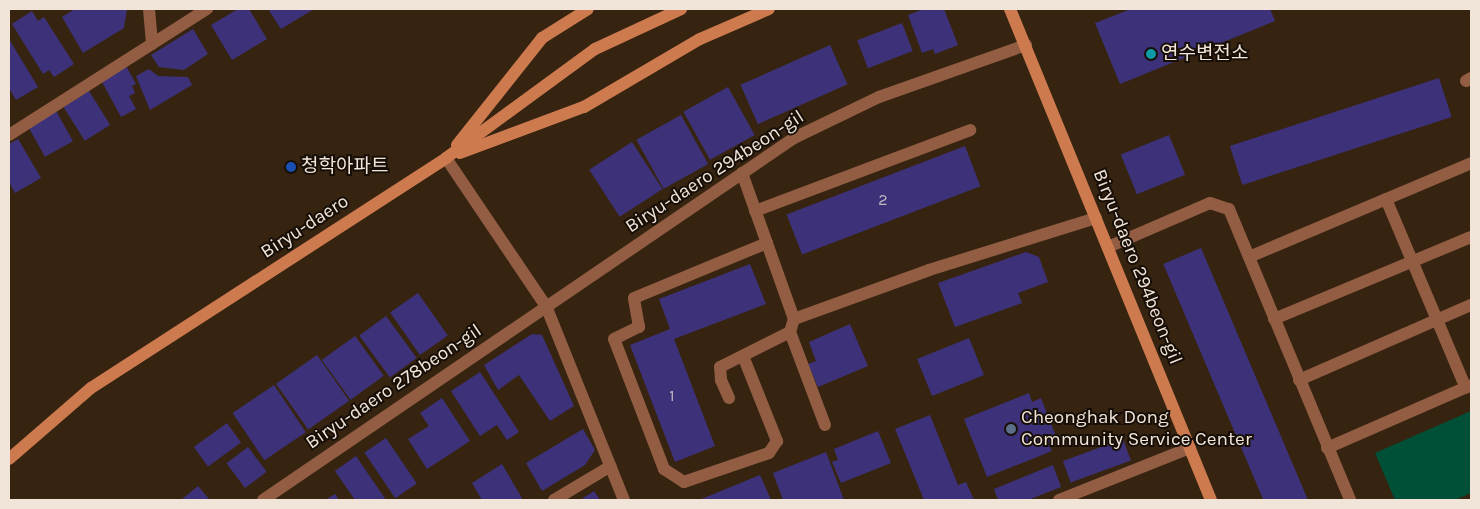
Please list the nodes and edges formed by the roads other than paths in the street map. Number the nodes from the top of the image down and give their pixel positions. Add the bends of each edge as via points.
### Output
1 (149, 9) edge
2 (208, 9) edge
3 (588, 9) edge
4 (681, 9) edge
5 (769, 9) edge
6 (1010, 9) edge
7 (152, 44) junction
8 (1026, 46) junction
9 (970, 130) dead end
10 (9, 135) edge
11 (446, 158) junction
12 (1471, 163) edge
13 (742, 173) junction
14 (1386, 199) junction
15 (755, 211) junction
16 (1096, 218) junction
17 (1471, 238) edge
18 (767, 242) junction
19 (1108, 247) junction
20 (1248, 257) junction
21 (1411, 262) junction
22 (1471, 305) edge
23 (546, 306) junction
24 (794, 319) junction
25 (1274, 319) junction
26 (1436, 320) junction
27 (790, 332) junction
28 (743, 356) junction
29 (1299, 380) junction
30 (1468, 386) edge
31 (729, 398) dead end
32 (825, 425) dead end
33 (1190, 448) junction
34 (1327, 448) junction
35 (9, 459) edge
36 (611, 466) junction
37 (263, 500) edge
38 (554, 500) edge
39 (624, 500) edge
40 (1059, 500) edge
41 (1211, 500) edge
42 (1350, 500) edge

1 - 7 street
2 - 7 street
3 - 11 main road via 542,38
4 - 11 main road, Biryu-daero via 595,49
5 - 11 main road via 700,39 584,107
6 - 8 main road, Biryu-daero 294beon-gil
7 - 10 street
8 - 13 street, Biryu-daero 294beon-gil via 879,96 794,138
8 - 16 main road, Biryu-daero 294beon-gil
9 - 15 street
11 - 23 street
11 - 35 main road, Biryu-daero via 91,388
12 - 14 street
13 - 15 street
13 - 23 street, Biryu-daero 294beon-gil
14 - 20 street
14 - 21 street
15 - 18 street
16 - 19 main road, Biryu-daero 294beon-gil
16 - 24 street via 929,270
17 - 21 street
18 - 24 street
18 - 28 street via 634,298 639,327 614,339 664,469 684,482 770,453 777,441
19 - 20 street via 1210,203 1229,209
19 - 33 main road, Biryu-daero 294beon-gil
20 - 25 street
21 - 25 street
21 - 26 street
22 - 26 street
23 - 36 street
23 - 37 street, Biryu-daero 278beon-gil
24 - 27 street
25 - 29 street
26 - 29 street
26 - 30 street
27 - 28 street
27 - 32 street
28 - 31 street via 720,367 720,380
29 - 34 street
30 - 34 street
33 - 40 street
33 - 41 main road, Biryu-daero 294beon-gil
34 - 42 street
36 - 38 street
36 - 39 street

